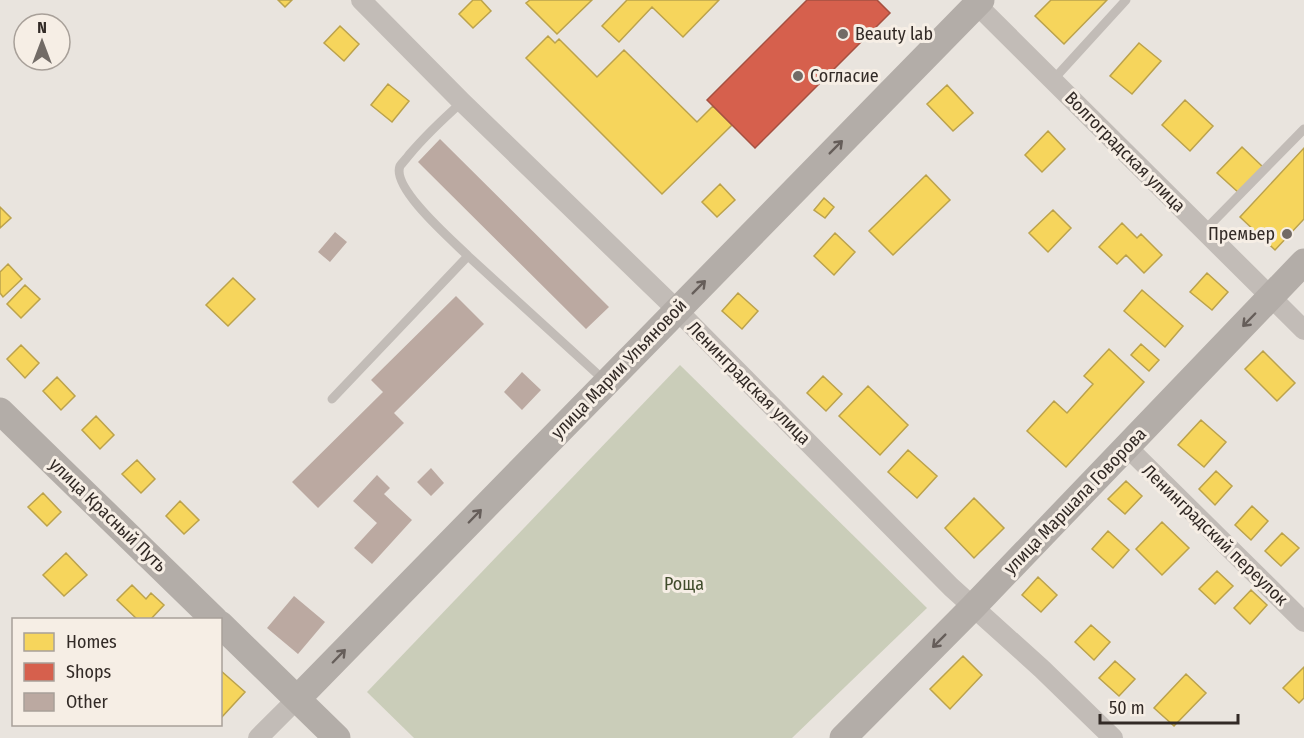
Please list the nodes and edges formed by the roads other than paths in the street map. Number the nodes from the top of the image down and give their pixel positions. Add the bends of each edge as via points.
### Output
1 (361, 0) edge
2 (1126, 0) edge
3 (977, 1) edge
4 (1053, 80) junction
5 (462, 102) junction
6 (1304, 129) edge
7 (1204, 231) junction
8 (468, 256) junction
9 (1304, 262) edge
10 (1270, 298) junction
11 (676, 309) junction
12 (1304, 330) edge
13 (606, 382) junction
14 (332, 399) dead end
15 (0, 411) edge
16 (1127, 447) junction
17 (973, 607) junction
18 (213, 618) edge
19 (1304, 622) edge
20 (222, 626) edge
21 (298, 698) junction
22 (258, 738) edge
23 (337, 738) edge
24 (843, 738) edge
25 (1113, 738) edge

1 - 5 street, Ленинградская улица
2 - 4 lane
3 - 4 street, Волгоградская улица
11 -> 3 street, улица Марии Ульяновой
4 - 7 street, Волгоградская улица
5 - 8 lane via 421,141 400,166 399,176 415,202
5 - 11 street, Ленинградская улица
6 - 7 lane
7 - 10 street, Волгоградская улица
8 - 13 lane
8 - 14 lane
9 - 10 street, улица Маршала Говорова
10 - 12 street, Волгоградская улица
10 -> 16 street, улица Маршала Говорова
11 - 13 street, улица Марии Ульяновой
11 - 17 street, Ленинградская улица
21 -> 13 street, улица Марии Ульяновой
15 - 18 street, улица Красный Путь
16 - 17 street, улица Маршала Говорова
16 - 19 street, Ленинградский переулок
17 -> 24 street, улица Маршала Говорова
17 - 25 street, Ленинградская улица
20 - 21 street
21 - 22 street, улица Марии Ульяновой
21 - 23 street

